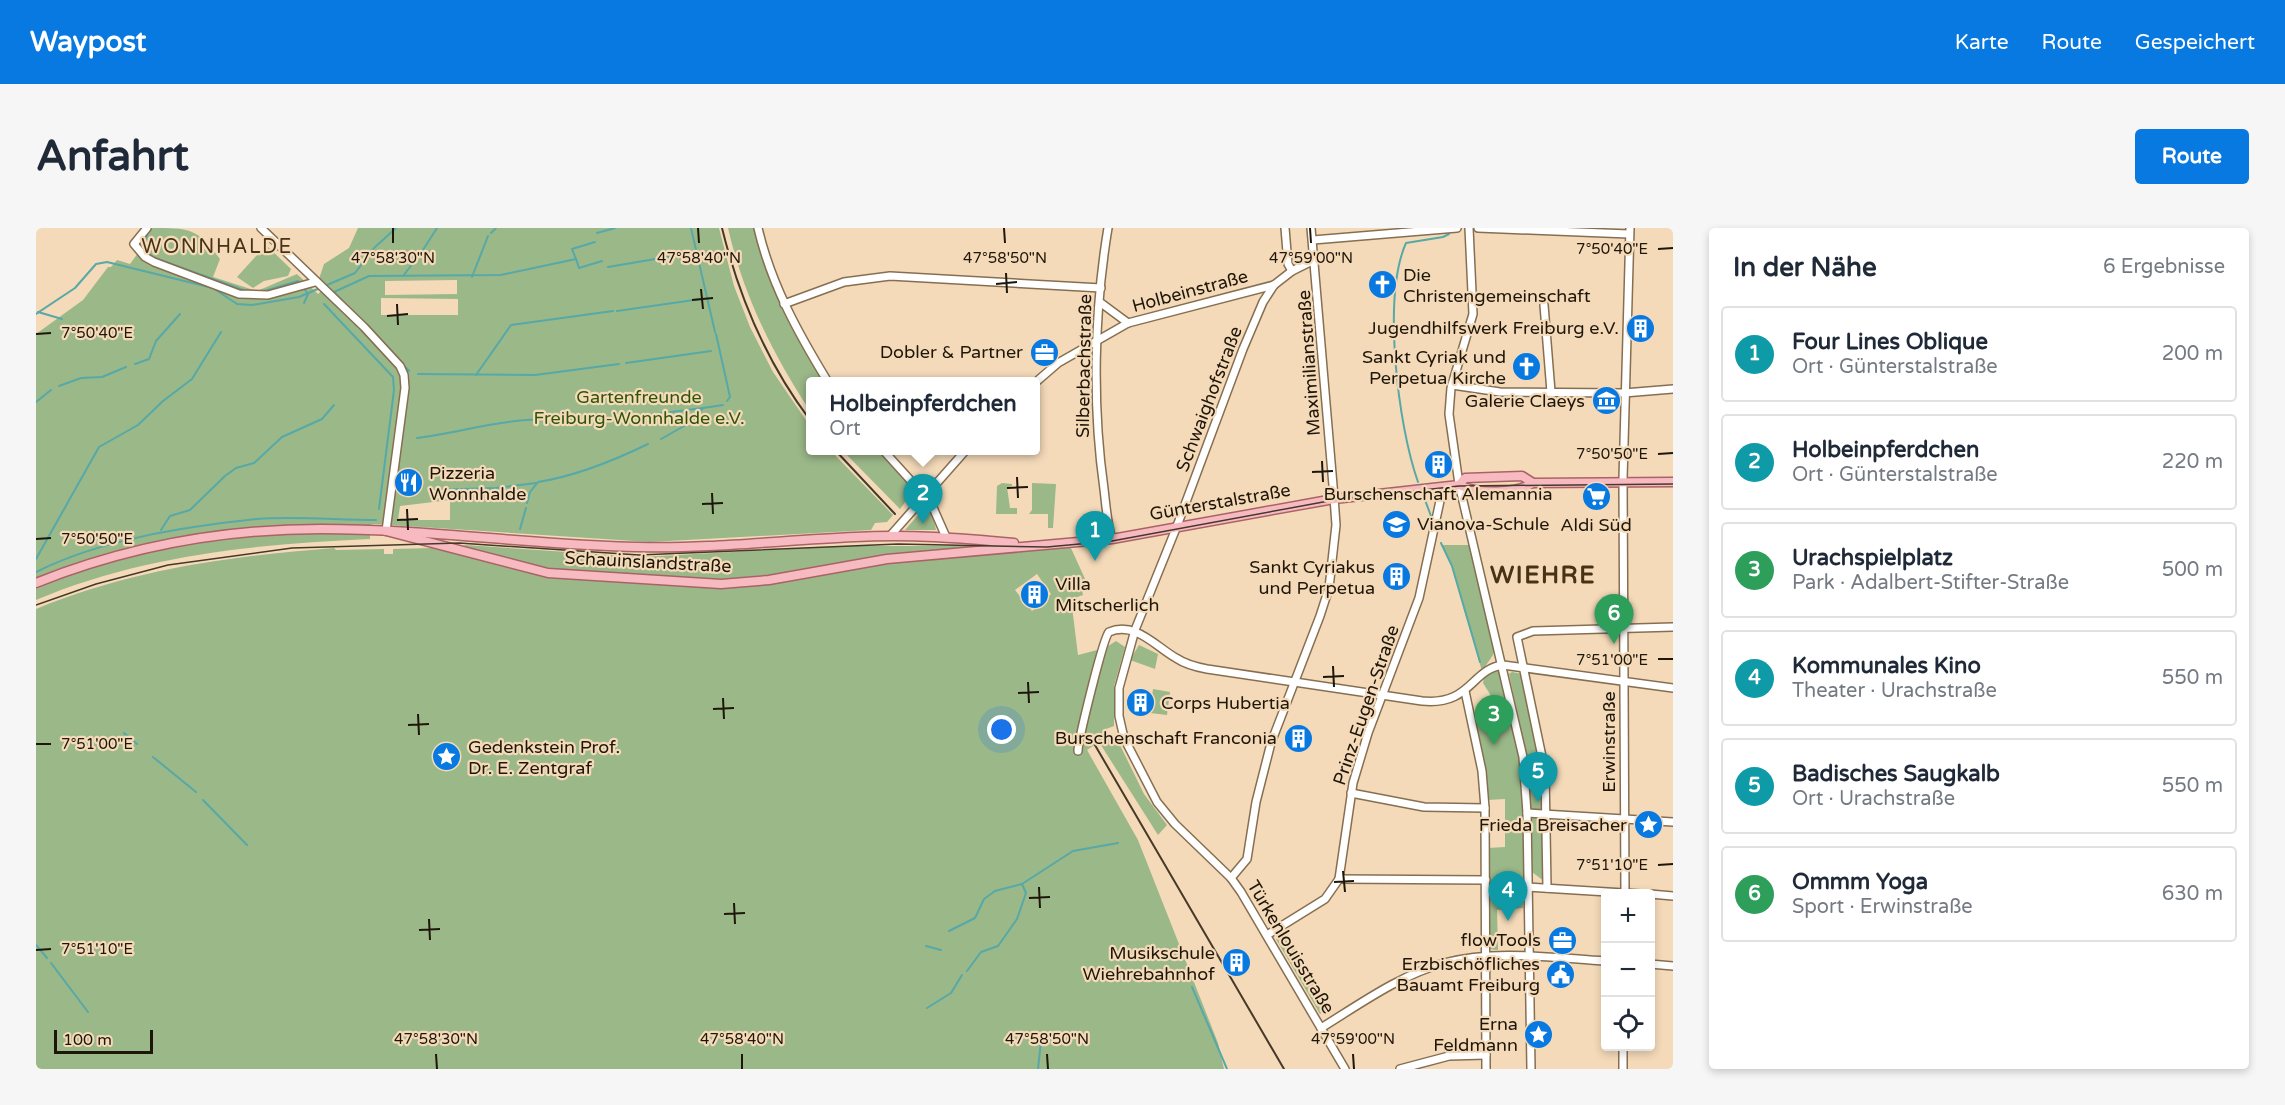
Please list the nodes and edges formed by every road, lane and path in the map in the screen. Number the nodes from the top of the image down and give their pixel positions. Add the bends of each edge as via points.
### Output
1 (147, 228) edge
2 (261, 228) edge
3 (758, 228) edge
4 (1108, 228) edge
5 (1285, 228) edge
6 (1311, 228) edge
7 (1457, 228) edge
8 (1469, 228) edge
9 (1478, 228) edge
10 (1629, 231) edge
11 (1313, 240) junction
12 (1312, 261) junction
13 (1292, 271) junction
14 (316, 283) junction
15 (1274, 285) junction
16 (1101, 288) junction
17 (1101, 303) junction
18 (784, 304) junction
19 (1544, 305) dead end
20 (1128, 322) junction
21 (1098, 339) junction
22 (825, 377) edge
23 (1040, 378) edge
24 (1452, 384) junction
25 (1673, 389) edge
26 (1551, 392) junction
27 (1624, 393) junction
28 (888, 455) edge
29 (962, 455) edge
30 (1624, 482) junction
31 (1673, 482) edge
32 (1459, 485) junction
33 (1443, 487) junction
34 (927, 497) junction
35 (1334, 499) junction
36 (1177, 526) junction
37 (386, 531) junction
38 (470, 536) junction
39 (890, 536) junction
40 (946, 537) junction
41 (1112, 539) junction
42 (1023, 545) junction
43 (460, 550) junction
44 (982, 550) joint
45 (36, 583) edge
46 (1673, 627) edge
47 (1624, 629) junction
48 (1135, 630) junction
49 (1503, 665) junction
50 (1523, 667) junction
51 (1624, 681) junction
52 (1294, 682) junction
53 (1673, 688) edge
54 (1465, 692) junction
55 (1383, 696) junction
56 (1078, 751) dead end
57 (1351, 793) junction
58 (1485, 808) junction
59 (1527, 813) junction
60 (1548, 814) junction
61 (1624, 819) junction
62 (1673, 822) edge
63 (1231, 878) junction
64 (1339, 879) junction
65 (1486, 880) junction
66 (1527, 887) junction
67 (1547, 888) junction
68 (1625, 889) edge
69 (1601, 891) edge
70 (1655, 894) edge
71 (1673, 896) edge
72 (1267, 935) junction
73 (1528, 957) junction
74 (1486, 958) junction
75 (1601, 961) edge
76 (1655, 964) edge
77 (1673, 966) edge
78 (1321, 1028) junction
79 (1623, 1051) edge
80 (1486, 1055) junction
81 (1422, 1061) junction
82 (1345, 1069) edge
83 (1400, 1069) edge
84 (1424, 1069) edge
85 (1486, 1069) edge
86 (1531, 1069) edge
87 (1623, 1069) edge

1 - 14 street via 134,244 145,257 239,294 268,295
2 - 14 street
3 - 18 street
4 - 16 street, Silberbachstraße
5 - 13 street
6 - 11 street, Maximilianstraße
7 - 11 street
8 - 24 street via 1474,304
9 - 10 street
10 - 27 street, Erwinstraße
11 - 12 street, Maximilianstraße
12 - 13 street, Holbeinstraße
12 - 35 street, Maximilianstraße via 1318,281
13 - 15 street, Holbeinstraße
14 - 37 street via 364,327 405,375
15 - 20 street, Holbeinstraße
15 - 36 street, Schwaighofstraße via 1243,348
16 - 17 street, Silberbachstraße
16 - 18 street via 890,276 844,282
17 - 20 street
17 - 21 street, Silberbachstraße
18 - 22 street
19 - 26 street
20 - 21 street, Holbeinstraße
21 - 23 street, Holbeinstraße
21 - 41 street, Silberbachstraße via 1098,451
24 - 26 street via 1500,392
24 - 32 street via 1449,414
25 - 27 street
26 - 27 street
27 - 30 street, Erwinstraße
28 - 34 street
29 - 34 street
30 - 31 main road, Günterstalstraße
30 - 32 main road, Günterstalstraße via 1533,483 1522,476 1465,478
30 - 47 street, Erwinstraße
32 - 33 main road, Günterstalstraße
32 - 49 street
33 - 35 main road, Günterstalstraße
33 - 55 street, Prinz-Eugen-Straße via 1422,590
34 - 39 street
34 - 40 street
35 - 36 main road, Günterstalstraße
35 - 52 street, Maximilianstraße via 1336,525 1329,588
36 - 41 main road, Günterstalstraße
36 - 48 street, Türkenlouisstraße
37 - 38 main road, Schauinslandstraße
37 - 43 main road, Schauinslandstraße
37 - 45 main road, Schauinslandstraße via 283,530 194,539 103,560
38 - 39 main road, Schauinslandstraße via 638,547
38 - 43 main road via 460,541
39 - 40 main road, Günterstalstraße
40 - 42 main road, Günterstalstraße
41 - 42 main road, Günterstalstraße
42 - 44 main road, Günterstalstraße
43 - 44 main road, Schauinslandstraße via 548,573 721,584 768,580 887,559
46 - 47 street
47 - 50 street via 1533,631 1517,637
47 - 51 street, Erwinstraße
48 - 52 street via 1192,666
48 - 56 street via 1115,629 1106,636
48 - 63 street, Türkenlouisstraße via 1119,688 1119,716 1127,748 1156,802
49 - 50 street
49 - 54 street via 1492,667
49 - 59 street via 1520,735
50 - 51 street
50 - 60 street via 1540,740
51 - 53 street
51 - 61 street, Erwinstraße
52 - 55 street
52 - 63 street, Maximilianstraße via 1263,772 1247,858
54 - 55 street via 1441,702
54 - 58 street via 1482,771
55 - 57 street, Prinz-Eugen-Straße
57 - 58 street via 1424,807
57 - 64 street, Prinz-Eugen-Straße
58 - 65 street
59 - 60 street
59 - 66 street
60 - 61 street
60 - 67 street
61 - 62 street
61 - 68 street, Erwinstraße
63 - 72 street, Türkenlouisstraße
64 - 65 street
64 - 72 street via 1325,899
65 - 74 street
66 - 67 street
66 - 73 street
67 - 69 street
70 - 71 street
72 - 78 street, Türkenlouisstraße
73 - 74 street
73 - 75 street
73 - 86 street
74 - 78 street via 1455,961 1413,975
74 - 80 street
76 - 77 street
78 - 82 street, Türkenlouisstraße
79 - 87 street
80 - 81 street
80 - 85 street
81 - 83 street
81 - 84 street

